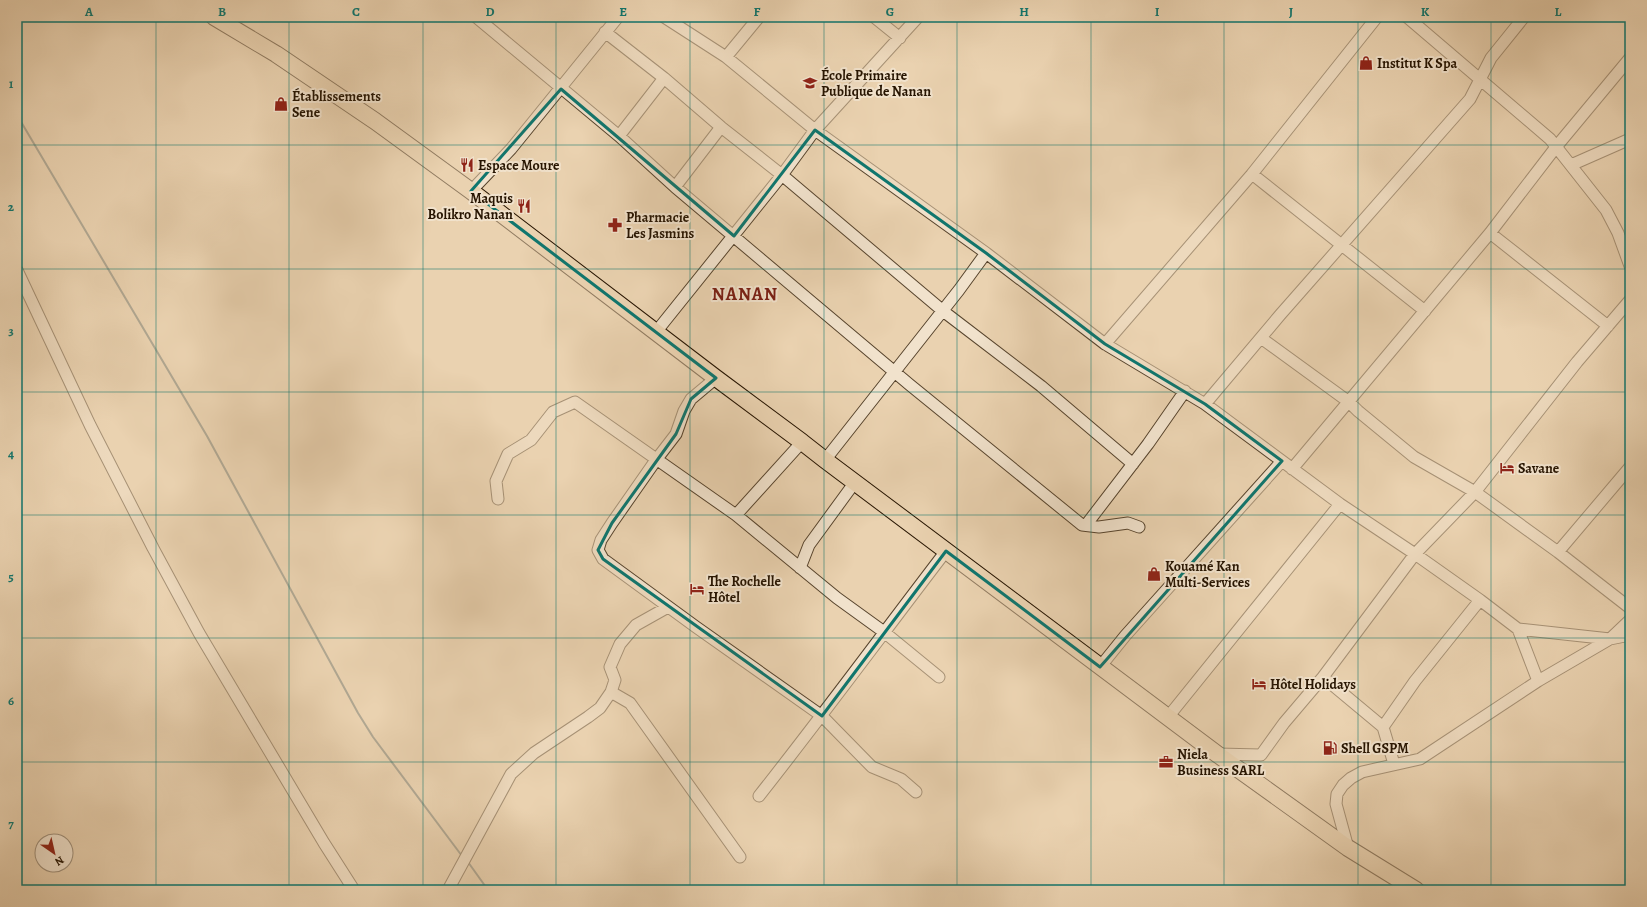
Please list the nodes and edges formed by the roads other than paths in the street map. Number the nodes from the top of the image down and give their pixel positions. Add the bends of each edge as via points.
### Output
1 (214, 17) edge
2 (476, 17) edge
3 (618, 17) edge
4 (664, 17) edge
5 (759, 17) edge
6 (874, 17) edge
7 (918, 17) edge
8 (1377, 17) edge
9 (1407, 17) edge
10 (1524, 17) edge
11 (605, 32) junction
12 (900, 38) junction
13 (726, 57) junction
14 (1630, 58) edge
15 (664, 78) junction
16 (1481, 79) junction
17 (561, 89) junction
18 (721, 127) junction
19 (815, 130) junction
20 (619, 136) junction
21 (1630, 139) edge
22 (1556, 147) junction
23 (1571, 165) junction
24 (1252, 174) junction
25 (782, 175) junction
26 (676, 187) junction
27 (471, 191) junction
28 (1490, 233) junction
29 (734, 236) junction
30 (1341, 246) junction
31 (986, 253) junction
32 (1630, 266) edge
33 (17, 270) edge
34 (1630, 300) edge
35 (943, 311) junction
36 (1425, 311) junction
37 (1608, 326) junction
38 (656, 332) junction
39 (1261, 338) junction
40 (1105, 344) junction
41 (894, 371) junction
42 (716, 378) junction
43 (1185, 391) junction
44 (1349, 402) junction
45 (1205, 404) junction
46 (802, 442) junction
47 (656, 460) junction
48 (824, 460) junction
49 (1282, 461) junction
50 (1133, 464) junction
51 (1630, 467) edge
52 (1292, 470) junction
53 (855, 482) junction
54 (1475, 492) junction
55 (498, 499) dead end
56 (1340, 504) junction
57 (736, 515) junction
58 (1086, 525) junction
59 (1139, 527) dead end
60 (946, 551) junction
61 (1558, 552) junction
62 (1415, 554) junction
63 (800, 568) junction
64 (1480, 600) junction
65 (668, 607) junction
66 (1630, 608) edge
67 (1630, 620) edge
68 (1518, 629) junction
69 (884, 632) junction
70 (1630, 635) edge
71 (1610, 638) junction
72 (1100, 666) junction
73 (939, 677) dead end
74 (1323, 677) junction
75 (1538, 681) junction
76 (611, 692) junction
77 (822, 716) junction
78 (1168, 717) junction
79 (1383, 727) junction
80 (1218, 754) junction
81 (1394, 764) junction
82 (916, 792) dead end
83 (759, 796) dead end
84 (1348, 848) junction
85 (740, 857) dead end
86 (354, 890) edge
87 (448, 890) edge
88 (1416, 890) edge

1 - 27 highway via 326,87
2 - 17 street
3 - 11 street
4 - 13 street
5 - 13 street
6 - 12 street
7 - 12 street
8 - 24 street
9 - 16 street
10 - 16 street via 1491,58
11 - 15 street
11 - 17 street
12 - 19 street
13 - 19 street
14 - 22 street
15 - 18 street
15 - 20 street
16 - 22 street
16 - 30 street via 1470,99
17 - 20 street
17 - 27 street via 511,149
18 - 25 street
18 - 26 street
19 - 25 street
19 - 31 street
20 - 26 street
21 - 23 street
22 - 23 street
22 - 28 street
23 - 32 street via 1606,210
24 - 30 street
24 - 40 street
25 - 29 street
25 - 35 street
26 - 29 street
27 - 38 highway
28 - 36 street
28 - 37 street
29 - 38 street
29 - 41 street
30 - 36 street
30 - 39 street
31 - 35 street
31 - 40 street
33 - 86 street via 90,425 152,548 199,633
34 - 37 street
35 - 41 street
35 - 50 street via 1041,386
36 - 44 street
37 - 54 street
38 - 42 highway
39 - 44 street
39 - 45 street
40 - 43 street
41 - 48 street
41 - 58 street via 972,437
42 - 46 highway
42 - 47 street via 691,399 676,434
43 - 45 street
43 - 50 street
44 - 52 street
44 - 54 street via 1414,457
45 - 49 street
46 - 48 highway
46 - 57 street
47 - 55 street via 575,402 553,412 531,440 508,454 496,481
47 - 57 street
47 - 65 street via 601,540 598,550 603,559
48 - 53 highway
49 - 52 street
49 - 72 street
50 - 58 street
51 - 61 street
52 - 56 street
53 - 60 highway
53 - 63 street via 809,544
54 - 61 street
54 - 62 street
56 - 62 street
56 - 78 street
57 - 63 street
58 - 59 street via 1099,527 1128,522
60 - 69 street
60 - 72 highway
61 - 66 street
62 - 64 street
62 - 74 street
63 - 69 street
64 - 68 street
64 - 79 street via 1415,681
65 - 76 street via 636,625 620,644 610,667 615,680
65 - 77 street
67 - 71 street
68 - 71 street
68 - 75 street
69 - 73 street
69 - 77 street
70 - 71 street
71 - 75 street
72 - 78 highway
74 - 79 street
74 - 80 street via 1261,755
75 - 81 street via 1420,759
76 - 85 street via 630,703
76 - 87 street via 594,713 534,753 511,774
77 - 82 street via 872,767 901,779
77 - 83 street
78 - 80 highway
79 - 81 street
80 - 84 highway
81 - 84 street via 1362,772 1343,785 1337,794 1336,804
84 - 88 highway

